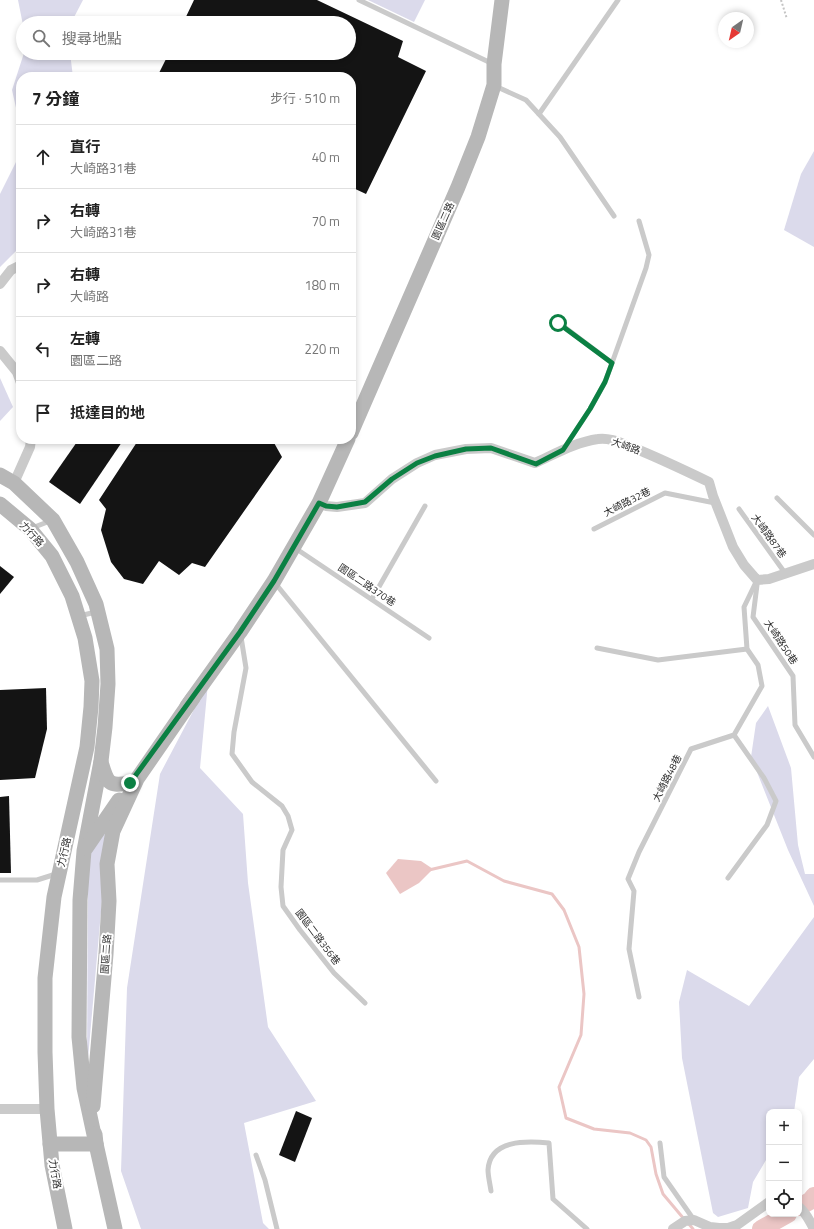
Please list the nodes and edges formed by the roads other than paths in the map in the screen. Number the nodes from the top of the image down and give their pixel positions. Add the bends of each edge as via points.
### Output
1 (359, 0) edge
2 (502, 0) edge
3 (618, 0) edge
4 (494, 64) junction
5 (494, 86) junction
6 (539, 114) junction
7 (614, 216) dead end
8 (639, 221) dead end
9 (16, 267) edge
10 (0, 284) edge
11 (558, 323) dead end
12 (0, 350) edge
13 (612, 363) junction
14 (16, 371) edge
15 (356, 422) edge
16 (30, 444) edge
17 (346, 444) edge
18 (563, 450) junction
19 (0, 475) edge
20 (14, 483) junction
21 (777, 498) dead end
22 (319, 503) junction
23 (715, 503) junction
24 (0, 504) edge
25 (425, 506) dead end
26 (738, 509) dead end
27 (53, 520) junction
28 (594, 528) dead end
29 (30, 529) junction
30 (814, 535) edge
31 (294, 547) junction
32 (814, 564) edge
33 (785, 573) junction
34 (758, 580) junction
35 (274, 581) junction
36 (372, 599) junction
37 (98, 612) junction
38 (78, 616) junction
39 (240, 632) junction
40 (429, 638) dead end
41 (597, 648) dead end
42 (746, 649) junction
43 (193, 698) junction
44 (734, 735) junction
45 (814, 757) edge
46 (101, 761) junction
47 (436, 781) dead end
48 (130, 783) junction
49 (84, 851) junction
50 (59, 873) junction
51 (728, 878) dead end
52 (0, 880) edge
53 (639, 997) dead end
54 (365, 1003) dead end
55 (0, 1108) edge
56 (47, 1108) junction
57 (660, 1143) dead end
58 (50, 1144) junction
59 (96, 1144) junction
60 (256, 1155) dead end
61 (491, 1191) dead end
62 (766, 1204) edge
63 (802, 1210) edge
64 (694, 1220) junction
65 (65, 1229) edge
66 (115, 1229) edge
67 (278, 1229) edge
68 (587, 1229) edge
69 (673, 1229) edge
70 (814, 1229) edge

1 - 4 lane
2 - 4 street, 園區二路
3 - 6 lane
4 - 5 street, 園區二路
5 - 6 lane via 526,100
5 - 15 street, 園區二路 via 478,137 458,187
6 - 7 lane via 560,137
8 - 13 lane via 649,255
9 - 10 street via 10,270
11 - 13 lane
12 - 14 street
13 - 18 lane via 590,409
16 - 20 street
17 - 22 street, 園區二路
18 - 22 street, 大崎路 via 536,464 491,448 466,449 417,463 392,479 365,502 337,507
18 - 23 street, 大崎路 via 599,438 616,441 709,482
19 - 20 street, 力行路
20 - 27 street, 力行路
21 - 30 lane
22 - 31 street, 園區二路
23 - 28 lane, 大崎路32巷 via 665,493
23 - 34 street, 大崎路 via 736,552
24 - 29 street, 力行路
25 - 36 lane
26 - 33 lane, 大崎路87巷
27 - 29 lane
27 - 37 street, 力行路 via 77,562
29 - 38 street, 力行路 via 52,556 72,596
31 - 35 street, 園區二路
31 - 36 lane, 園區二路370巷
32 - 33 street
33 - 34 street
34 - 42 lane via 744,607
34 - 45 lane, 大崎路50巷 via 753,617 793,676 795,725
35 - 39 street, 園區二路
35 - 47 lane
36 - 40 lane, 園區二路370巷
37 - 38 lane
37 - 46 street, 力行路 via 107,649 108,684
38 - 50 street, 力行路 via 85,638 92,681 91,707 87,747
39 - 43 street, 園區二路
39 - 54 lane, 園區二路356巷 via 246,668 232,754 252,782 282,806 288,816 292,830 283,850 283,906 334,973
41 - 42 lane via 658,660
42 - 44 lane via 758,666 762,686
43 - 48 street, 園區二路
43 - 59 street, 園區二路 via 137,779 113,831 108,864 106,954 92,1105
44 - 51 lane via 764,778 776,801 767,825
44 - 53 lane, 大崎路48巷 via 691,749 639,852 628,880 634,891 629,949
46 - 48 street via 104,773 111,784
46 - 49 street, 力行路
48 - 49 street, 園區二路
49 - 50 street, 園區二路
49 - 59 street, 力行路 via 80,900 79,1037 84,1088
50 - 52 lane via 37,880
50 - 56 street, 力行路 via 45,978
55 - 56 street
56 - 58 street, 力行路
57 - 64 lane via 664,1177
58 - 59 street
58 - 65 street, 力行路
59 - 66 street, 園區二路
60 - 67 lane
61 - 68 lane via 488,1170 491,1158 503,1146 532,1142 549,1143 553,1199
62 - 64 street via 737,1225 728,1228 710,1226
63 - 70 street
64 - 69 street via 685,1221

